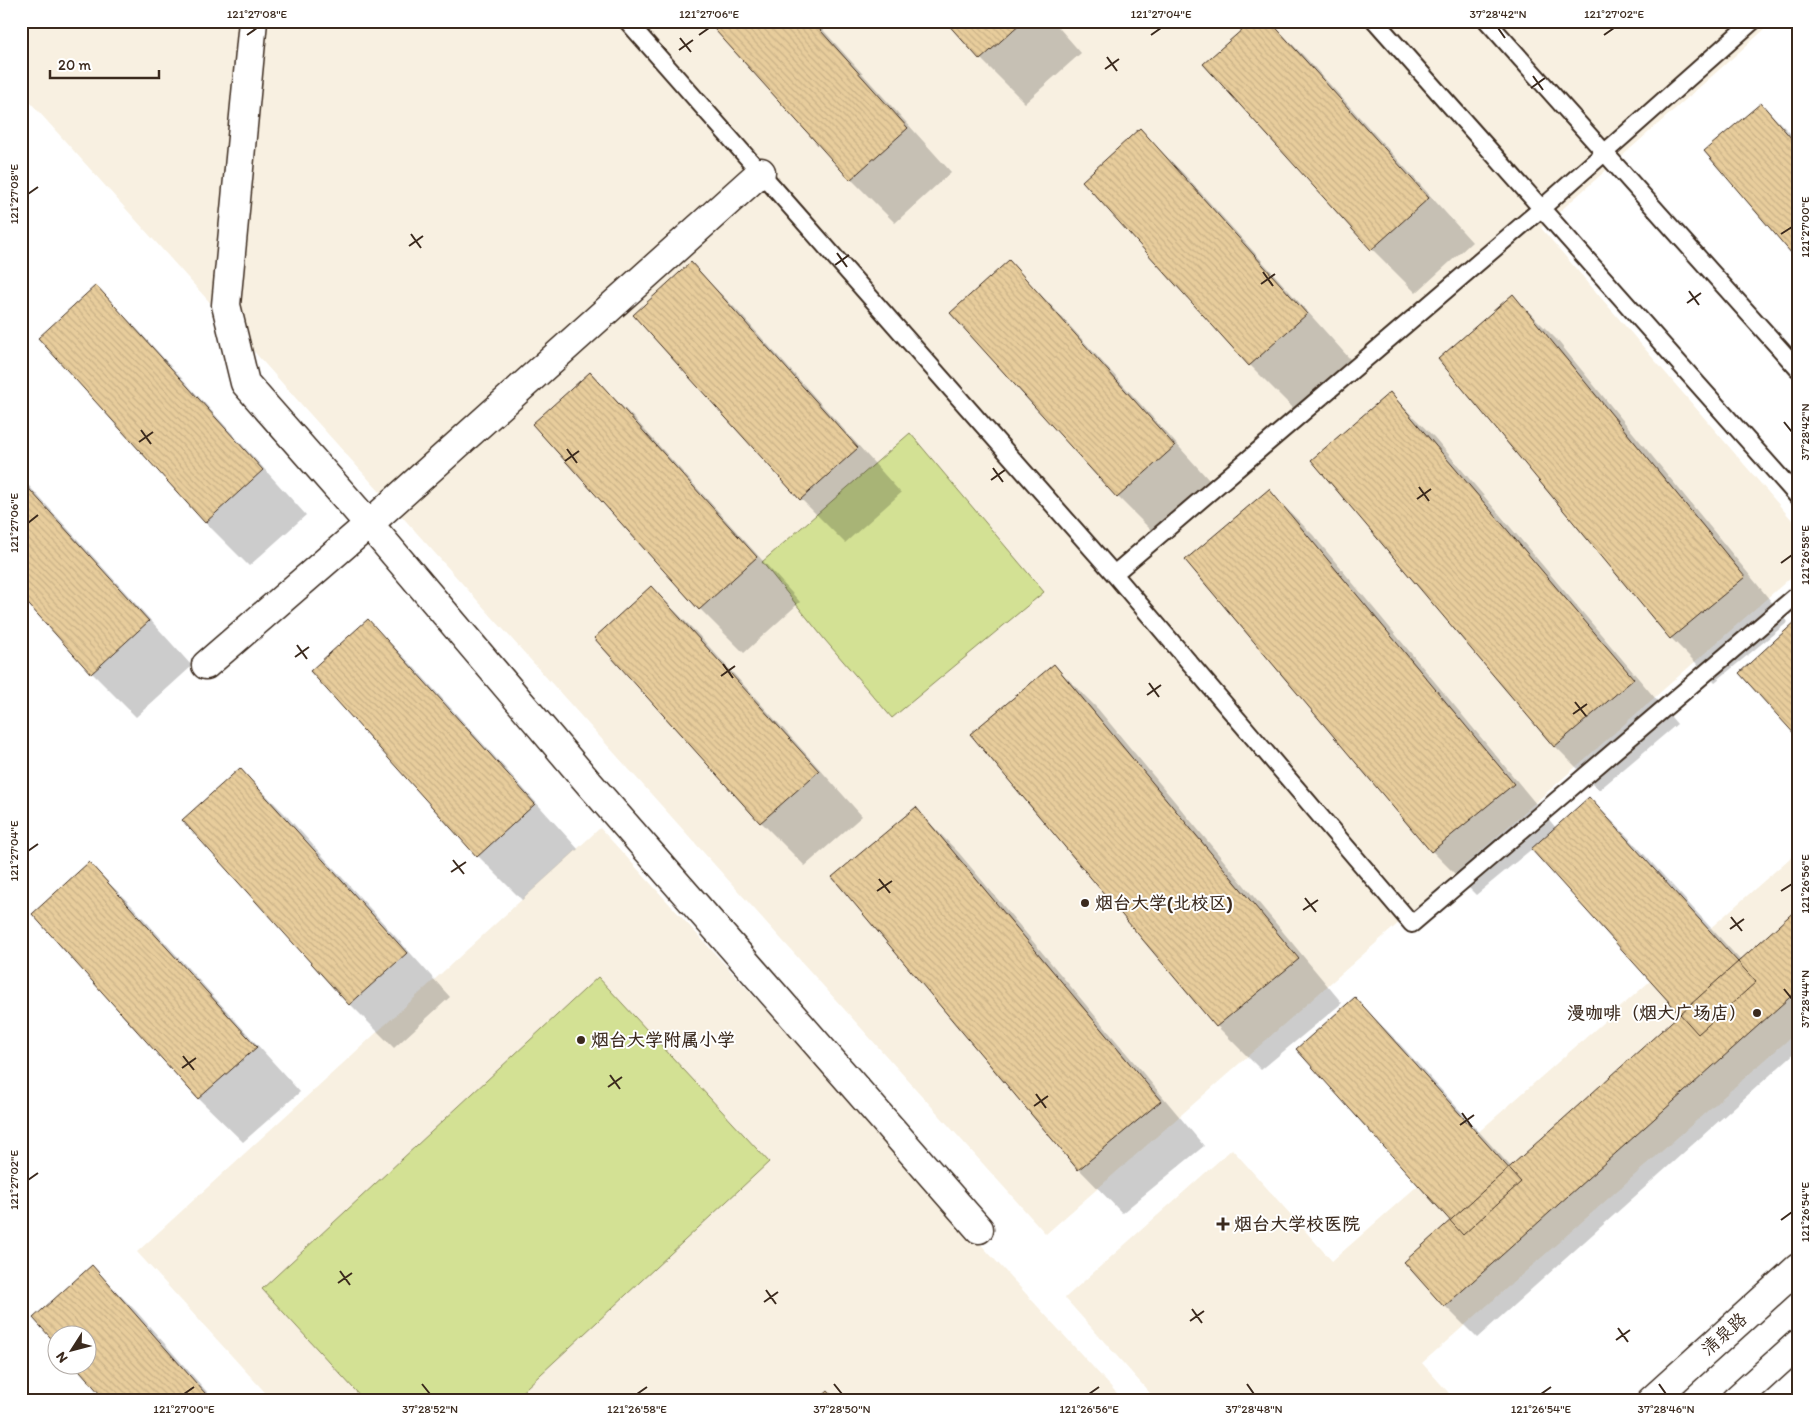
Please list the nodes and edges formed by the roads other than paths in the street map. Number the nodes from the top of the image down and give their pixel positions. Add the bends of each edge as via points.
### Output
1 (253, 21) edge
2 (627, 21) edge
3 (1376, 21) edge
4 (1486, 21) edge
5 (1753, 21) edge
6 (1604, 154) junction
7 (761, 172) junction
8 (1542, 208) junction
9 (1798, 369) edge
10 (1798, 497) edge
11 (369, 524) junction
12 (1114, 574) junction
13 (1798, 594) edge
14 (206, 665) dead end
15 (979, 1229) dead end
16 (1798, 1268) edge
17 (1798, 1344) edge
18 (1650, 1401) edge
19 (1735, 1401) edge

1 - 11 street via 226,305 245,383
2 - 7 lane
3 - 8 lane
4 - 6 lane
5 - 6 lane
6 - 8 lane
6 - 9 lane
7 - 11 street
7 - 12 lane
8 - 10 lane
8 - 12 lane
11 - 14 street
11 - 15 street via 587,781
12 - 13 lane via 1412,924
16 - 18 street, 清泉路
17 - 19 street

